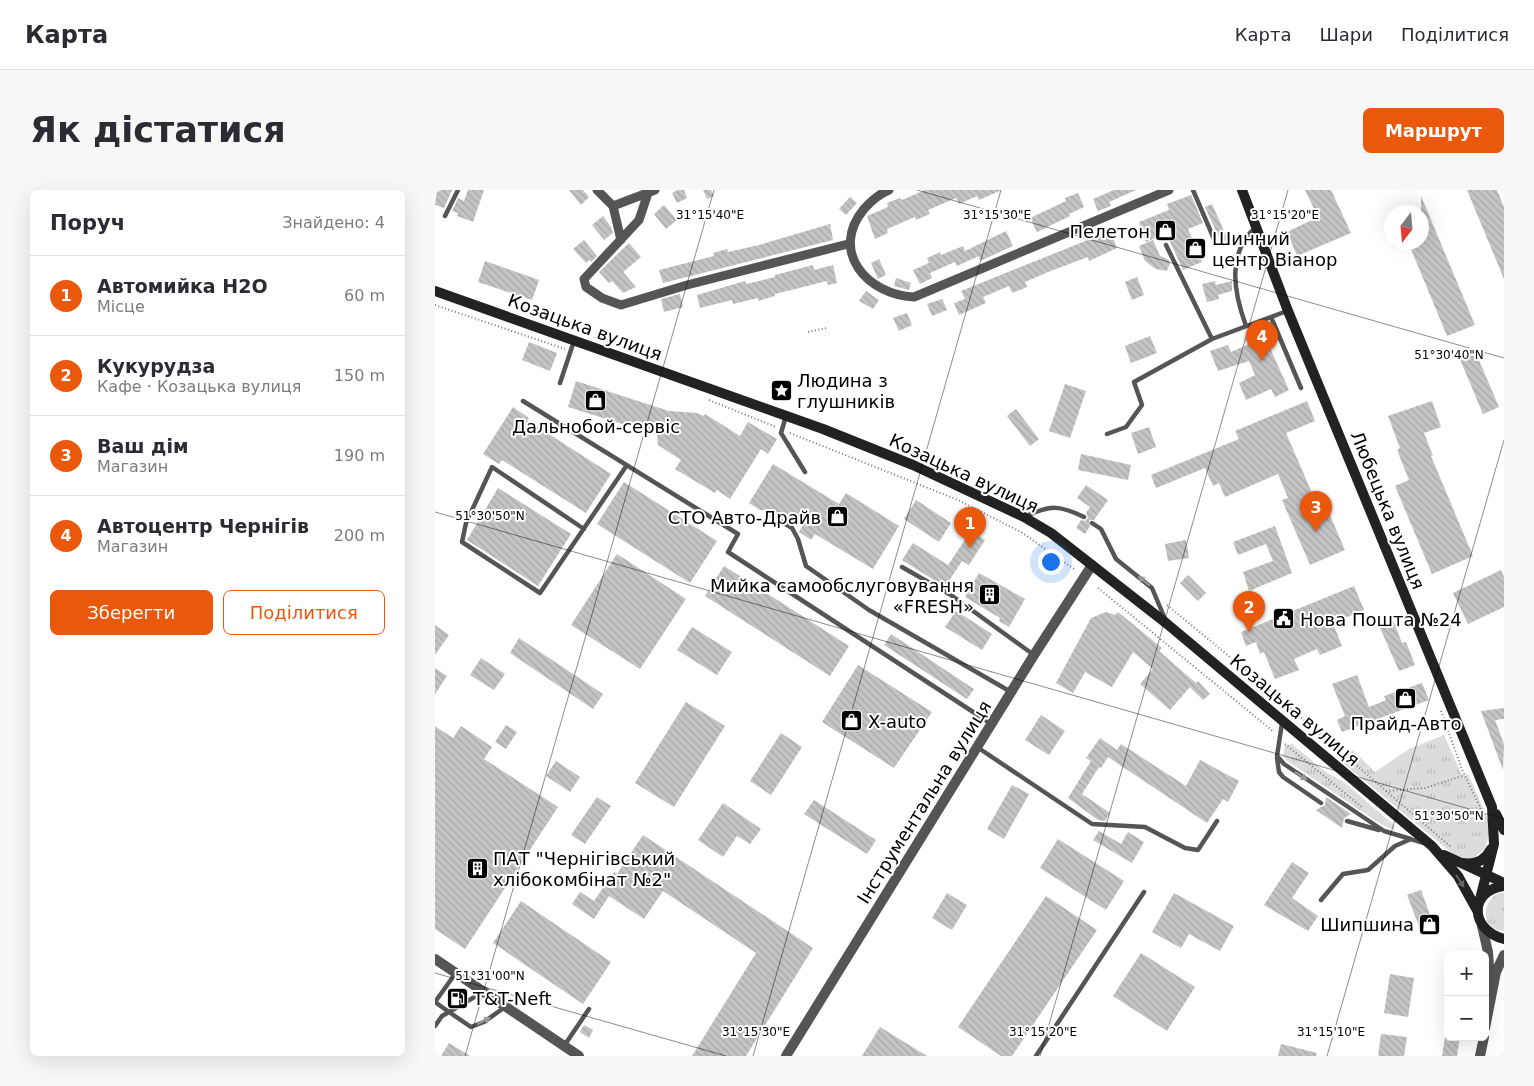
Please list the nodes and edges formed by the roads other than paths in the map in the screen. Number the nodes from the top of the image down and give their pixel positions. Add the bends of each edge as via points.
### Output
1 (459, 190) edge
2 (597, 190) edge
3 (889, 190) edge
4 (1169, 190) edge
5 (1193, 190) edge
6 (1242, 190) edge
7 (652, 191) edge
8 (613, 206) junction
9 (445, 216) dead end
10 (1257, 226) junction
11 (1214, 239) dead end
12 (621, 240) junction
13 (849, 244) junction
14 (1165, 246) dead end
15 (435, 291) edge
16 (1289, 310) junction
17 (1271, 317) junction
18 (1246, 326) junction
19 (1212, 339) junction
20 (574, 340) junction
21 (560, 382) dead end
22 (1301, 388) dead end
23 (523, 401) dead end
24 (786, 416) junction
25 (1107, 434) dead end
26 (627, 465) junction
27 (805, 472) dead end
28 (769, 514) dead end
29 (1024, 517) junction
30 (1083, 517) dead end
31 (1092, 523) dead end
32 (584, 529) junction
33 (1092, 565) junction
34 (902, 567) dead end
35 (1166, 623) junction
36 (1034, 655) junction
37 (1011, 692) junction
38 (1282, 721) junction
39 (991, 724) junction
40 (977, 747) junction
41 (1277, 756) junction
42 (1321, 803) dead end
43 (1492, 807) junction
44 (1217, 821) dead end
45 (1347, 821) dead end
46 (1503, 825) edge
47 (1384, 831) junction
48 (1412, 839) junction
49 (1494, 844) junction
50 (1435, 849) junction
51 (1457, 863) junction
52 (1487, 875) junction
53 (1504, 885) edge
54 (1144, 892) dead end
55 (1321, 900) dead end
56 (1478, 908) junction
57 (1482, 926) junction
58 (1503, 938) edge
59 (1504, 955) edge
60 (435, 959) edge
61 (456, 972) junction
62 (484, 991) junction
63 (1491, 995) junction
64 (435, 1002) edge
65 (1489, 1006) edge
66 (506, 1007) junction
67 (589, 1009) dead end
68 (449, 1012) junction
69 (435, 1026) edge
70 (1483, 1041) edge
71 (564, 1046) junction
72 (579, 1056) edge
73 (786, 1056) edge
74 (1036, 1056) edge
75 (1480, 1056) edge

1 - 9 lane
2 - 8 street
3 - 13 street via 868,205 857,218
4 - 13 street via 914,297 889,293 868,279 857,266
5 - 11 lane
6 - 10 main road, Любецька вулиця
7 - 8 street
7 - 12 street via 639,220
8 - 12 street
10 - 16 main road, Любецька вулиця
10 - 18 lane via 1245,236 1234,270 1238,303
12 - 13 street via 584,279 586,287 621,305
14 - 19 lane
15 - 20 main road, Козацька вулиця
16 - 17 lane
16 - 43 main road, Любецька вулиця
17 - 18 lane
17 - 22 lane
18 - 19 lane
19 - 25 lane via 1134,382 1141,405 1126,427
20 - 21 lane
20 - 24 main road, Козацька вулиця
23 - 26 lane
24 - 27 lane via 781,433
24 - 29 main road, Козацька вулиця via 913,465
26 - 32 lane
26 - 39 lane via 738,534 728,552
28 - 37 lane via 791,528 806,566 869,610
29 - 30 lane via 1062,507
29 - 33 main road, Козацька вулиця
35 -> 31 lane via 1152,588 1116,559 1101,529
32 - 32 lane via 540,593 462,542 466,523 492,467
33 - 35 main road, Козацька вулиця
33 - 36 street, Інструментальна вулиця
34 - 36 lane via 951,595
35 - 38 main road, Козацька вулиця
36 - 37 street, Інструментальна вулиця
37 - 39 street, Інструментальна вулиця
38 - 41 lane
38 - 50 main road, Козацька вулиця
39 - 40 street, Інструментальна вулиця
40 - 44 lane via 1092,824 1145,827 1185,848 1198,850
40 - 73 street, Інструментальна вулиця
41 - 42 lane via 1283,777
41 -> 47 lane via 1283,764
43 - 46 main road
43 - 49 main road, Любецька вулиця
45 - 47 lane
47 - 48 lane
48 - 50 lane
48 - 55 lane via 1395,846 1368,870 1343,874
49 - 51 main road via 1483,860 1471,864
49 - 52 main road, Любецька вулиця
50 - 51 main road
50 -> 56 main road, Козацька вулиця via 1458,876
51 - 52 main road
52 - 53 main road
52 - 56 main road, Любецька вулиця
53 - 56 main road via 1489,890
54 - 74 lane
56 - 57 main road, Козацька вулиця
57 - 58 main road via 1488,933
57 - 63 street via 1488,952
59 - 63 street
60 - 61 street
61 - 62 street
61 - 64 lane
62 - 66 street
62 - 68 lane
63 - 65 street
64 - 68 lane
68 -> 66 lane via 471,1027
66 - 71 street
67 - 71 lane
68 - 69 lane
70 - 75 street
71 - 72 street

